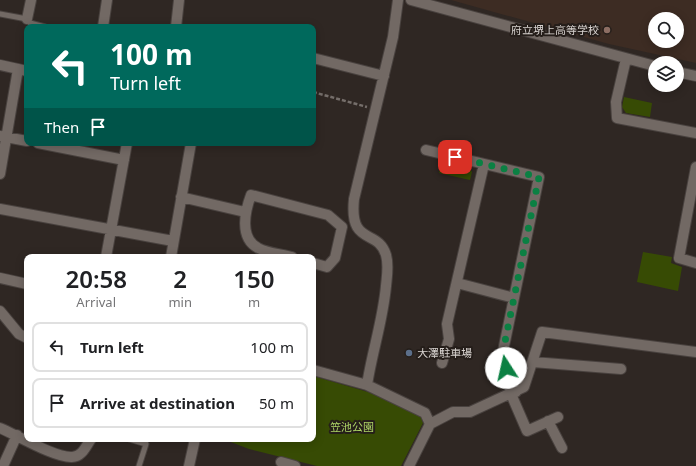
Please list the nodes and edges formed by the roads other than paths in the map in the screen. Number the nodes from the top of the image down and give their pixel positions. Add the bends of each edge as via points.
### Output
1 (31, 0) edge
2 (107, 0) edge
3 (179, 0) edge
4 (398, 0) edge
5 (411, 0) edge
6 (0, 14) edge
7 (28, 19) junction
8 (36, 24) edge
9 (103, 24) edge
10 (177, 24) edge
11 (626, 58) junction
12 (316, 59) edge
13 (648, 64) edge
14 (0, 65) edge
15 (23, 70) edge
16 (684, 73) edge
17 (384, 76) junction
18 (696, 76) edge
19 (696, 133) edge
20 (3, 136) edge
21 (24, 140) edge
22 (53, 146) edge
23 (126, 146) edge
24 (190, 146) edge
25 (426, 150) dead end
26 (124, 160) junction
27 (484, 164) junction
28 (696, 167) edge
29 (0, 174) edge
30 (181, 197) junction
31 (0, 209) edge
32 (245, 212) junction
33 (354, 223) junction
34 (342, 227) junction
35 (112, 230) junction
36 (173, 241) junction
37 (107, 254) edge
38 (171, 254) edge
39 (280, 254) edge
40 (696, 263) edge
41 (316, 264) edge
42 (0, 278) edge
43 (24, 283) edge
44 (457, 283) junction
45 (514, 298) junction
46 (0, 311) edge
47 (24, 336) edge
48 (696, 352) edge
49 (533, 362) junction
50 (442, 363) dead end
51 (621, 369) dead end
52 (316, 371) edge
53 (368, 385) junction
54 (513, 393) junction
55 (558, 417) dead end
56 (548, 421) junction
57 (430, 424) junction
58 (0, 428) edge
59 (17, 435) junction
60 (24, 438) edge
61 (32, 442) edge
62 (89, 442) edge
63 (139, 442) edge
64 (194, 442) edge
65 (562, 448) dead end
66 (281, 462) dead end
67 (3, 466) edge
68 (139, 466) edge
69 (189, 466) edge
70 (295, 466) edge
71 (409, 466) edge

1 - 7 street
2 - 9 street
3 - 10 street
4 - 17 street
5 - 11 street
6 - 7 lane
7 - 8 lane
11 - 13 street
11 - 19 street via 616,102 617,118
12 - 17 street
14 - 15 street
15 - 20 street
16 - 18 street
17 - 33 street via 354,199
20 - 21 street
20 - 29 street
22 - 26 street
23 - 26 street
24 - 30 street
25 - 27 street
26 - 35 street
27 - 44 street
27 - 45 street via 539,177
28 - 40 street via 679,258
30 - 32 street
30 - 36 street
31 - 35 street
32 - 34 street via 251,195 328,215
32 - 39 street via 247,235 257,248
33 - 34 street
33 - 53 street via 359,231 382,247 388,265 384,312
34 - 41 street via 336,258 326,267
35 - 36 street
35 - 37 street
36 - 38 street
42 - 43 street
44 - 45 street
44 - 50 street via 447,324 449,339
45 - 54 street via 502,356
46 - 47 street
48 - 49 street via 542,332
49 - 51 street
49 - 54 street via 524,386
52 - 53 street
53 - 57 street via 425,413
54 - 56 street via 527,431
54 - 57 street via 470,412 453,412
55 - 56 street
56 - 65 street
57 - 71 street
58 - 59 street
59 - 60 street
59 - 67 street
61 - 62 street via 55,453 72,457 83,452
63 - 68 lane via 146,444
64 - 69 street
66 - 70 street

